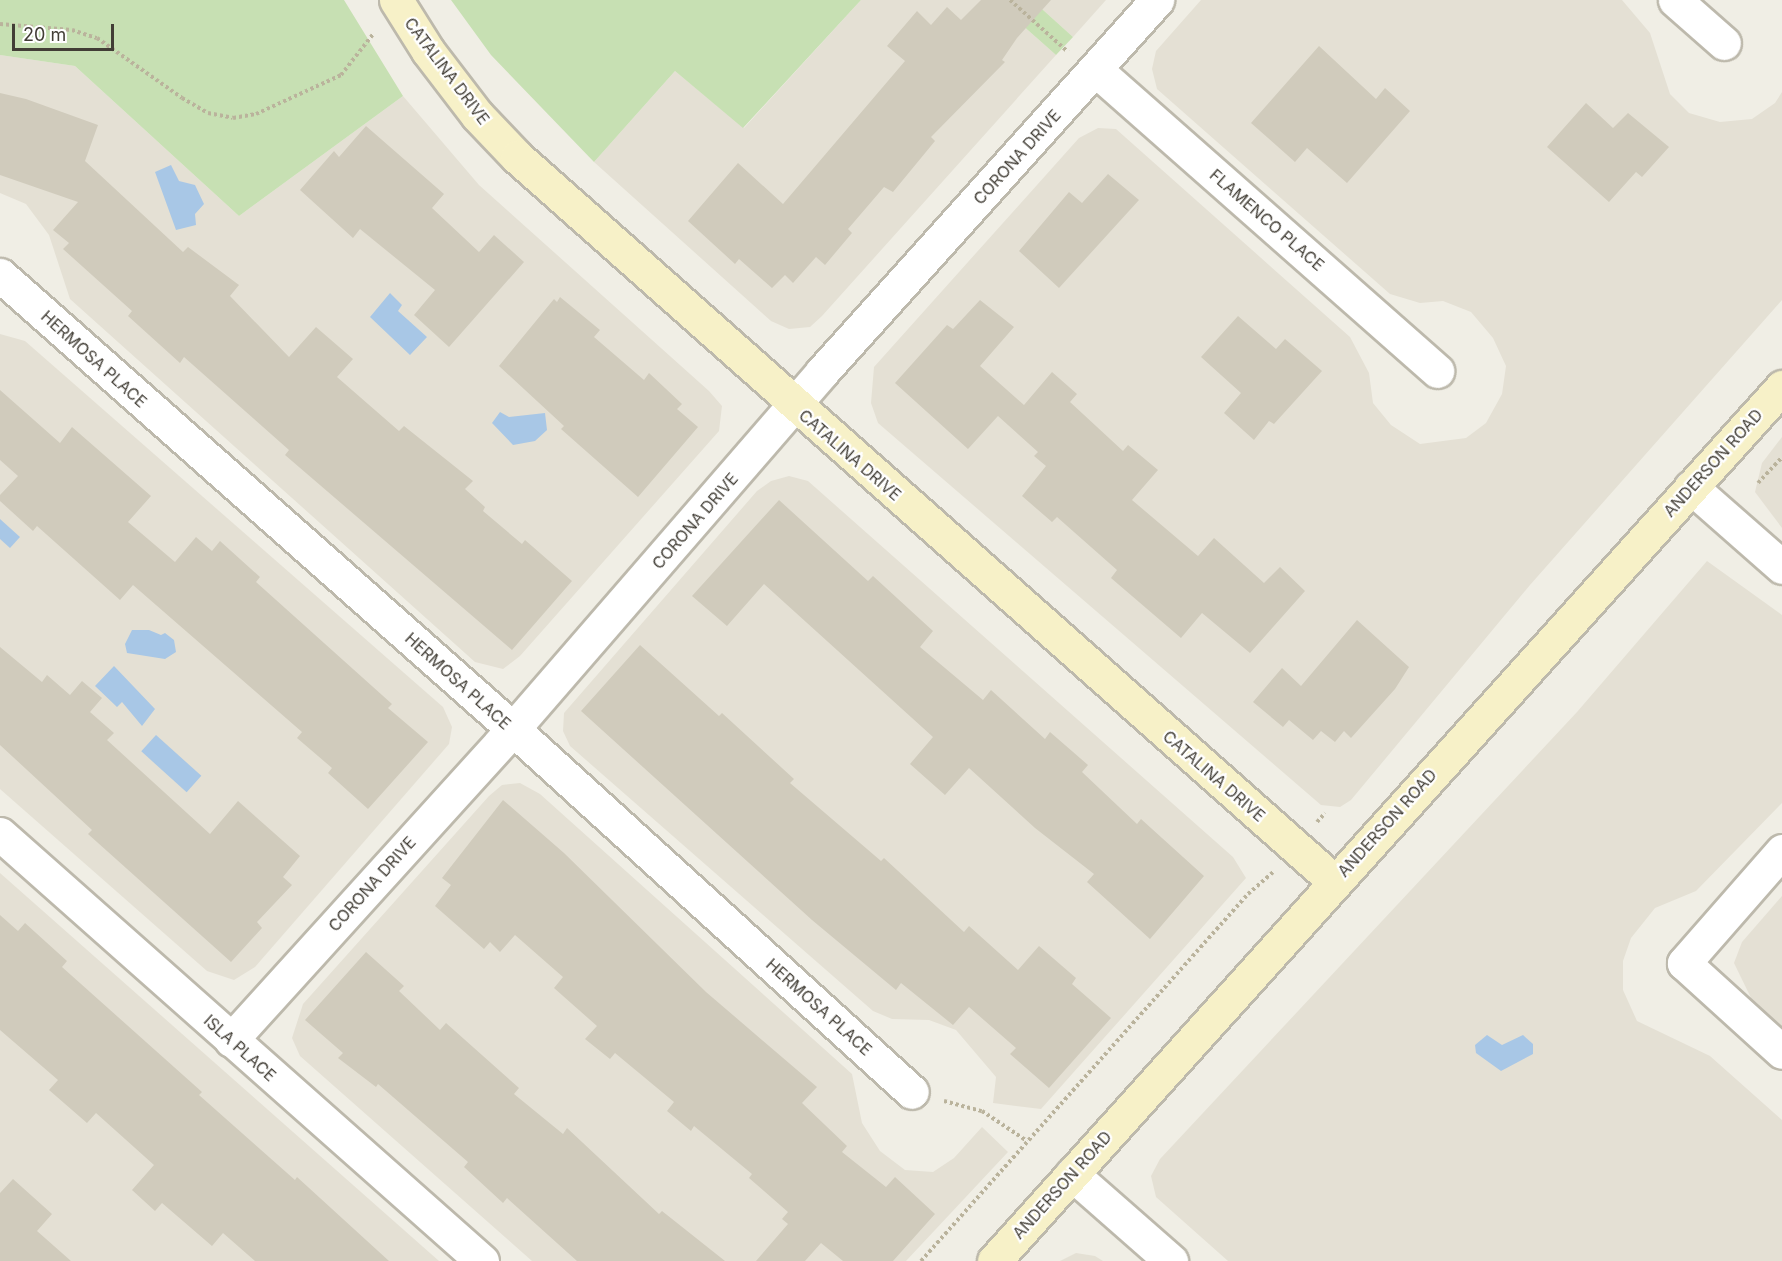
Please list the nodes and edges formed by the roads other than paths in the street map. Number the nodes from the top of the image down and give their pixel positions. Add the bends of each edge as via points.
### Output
1 (396, 0) edge
2 (1157, 0) edge
3 (1675, 0) edge
4 (1724, 43) dead end
5 (1094, 72) junction
6 (0, 275) edge
7 (1437, 371) dead end
8 (1782, 387) edge
9 (795, 407) junction
10 (1691, 487) junction
11 (1782, 567) edge
12 (513, 729) junction
13 (0, 834) edge
14 (1782, 851) edge
15 (1334, 881) junction
16 (231, 1040) junction
17 (1782, 1052) edge
18 (912, 1092) road end
19 (1072, 1174) junction
20 (482, 1261) edge
21 (994, 1261) edge
22 (1171, 1261) edge

1 - 9 street, CATALINA DRIVE via 428,51 477,115 517,157
2 - 5 street, CORONA DRIVE
3 - 4 street
5 - 7 street, FLAMENCO PLACE
5 - 9 street, CORONA DRIVE
6 - 12 street, HERMOSA PLACE
8 - 10 street, ANDERSON ROAD
9 - 12 street, CORONA DRIVE
9 - 15 street, CATALINA DRIVE
10 - 11 street
10 - 15 street, ANDERSON ROAD
12 - 16 street, CORONA DRIVE
12 - 18 street, HERMOSA PLACE
13 - 16 street, ISLA PLACE
14 - 17 street via 1684,963
15 - 19 street, ANDERSON ROAD
16 - 20 street, ISLA PLACE
19 - 21 street, ANDERSON ROAD
19 - 22 street

